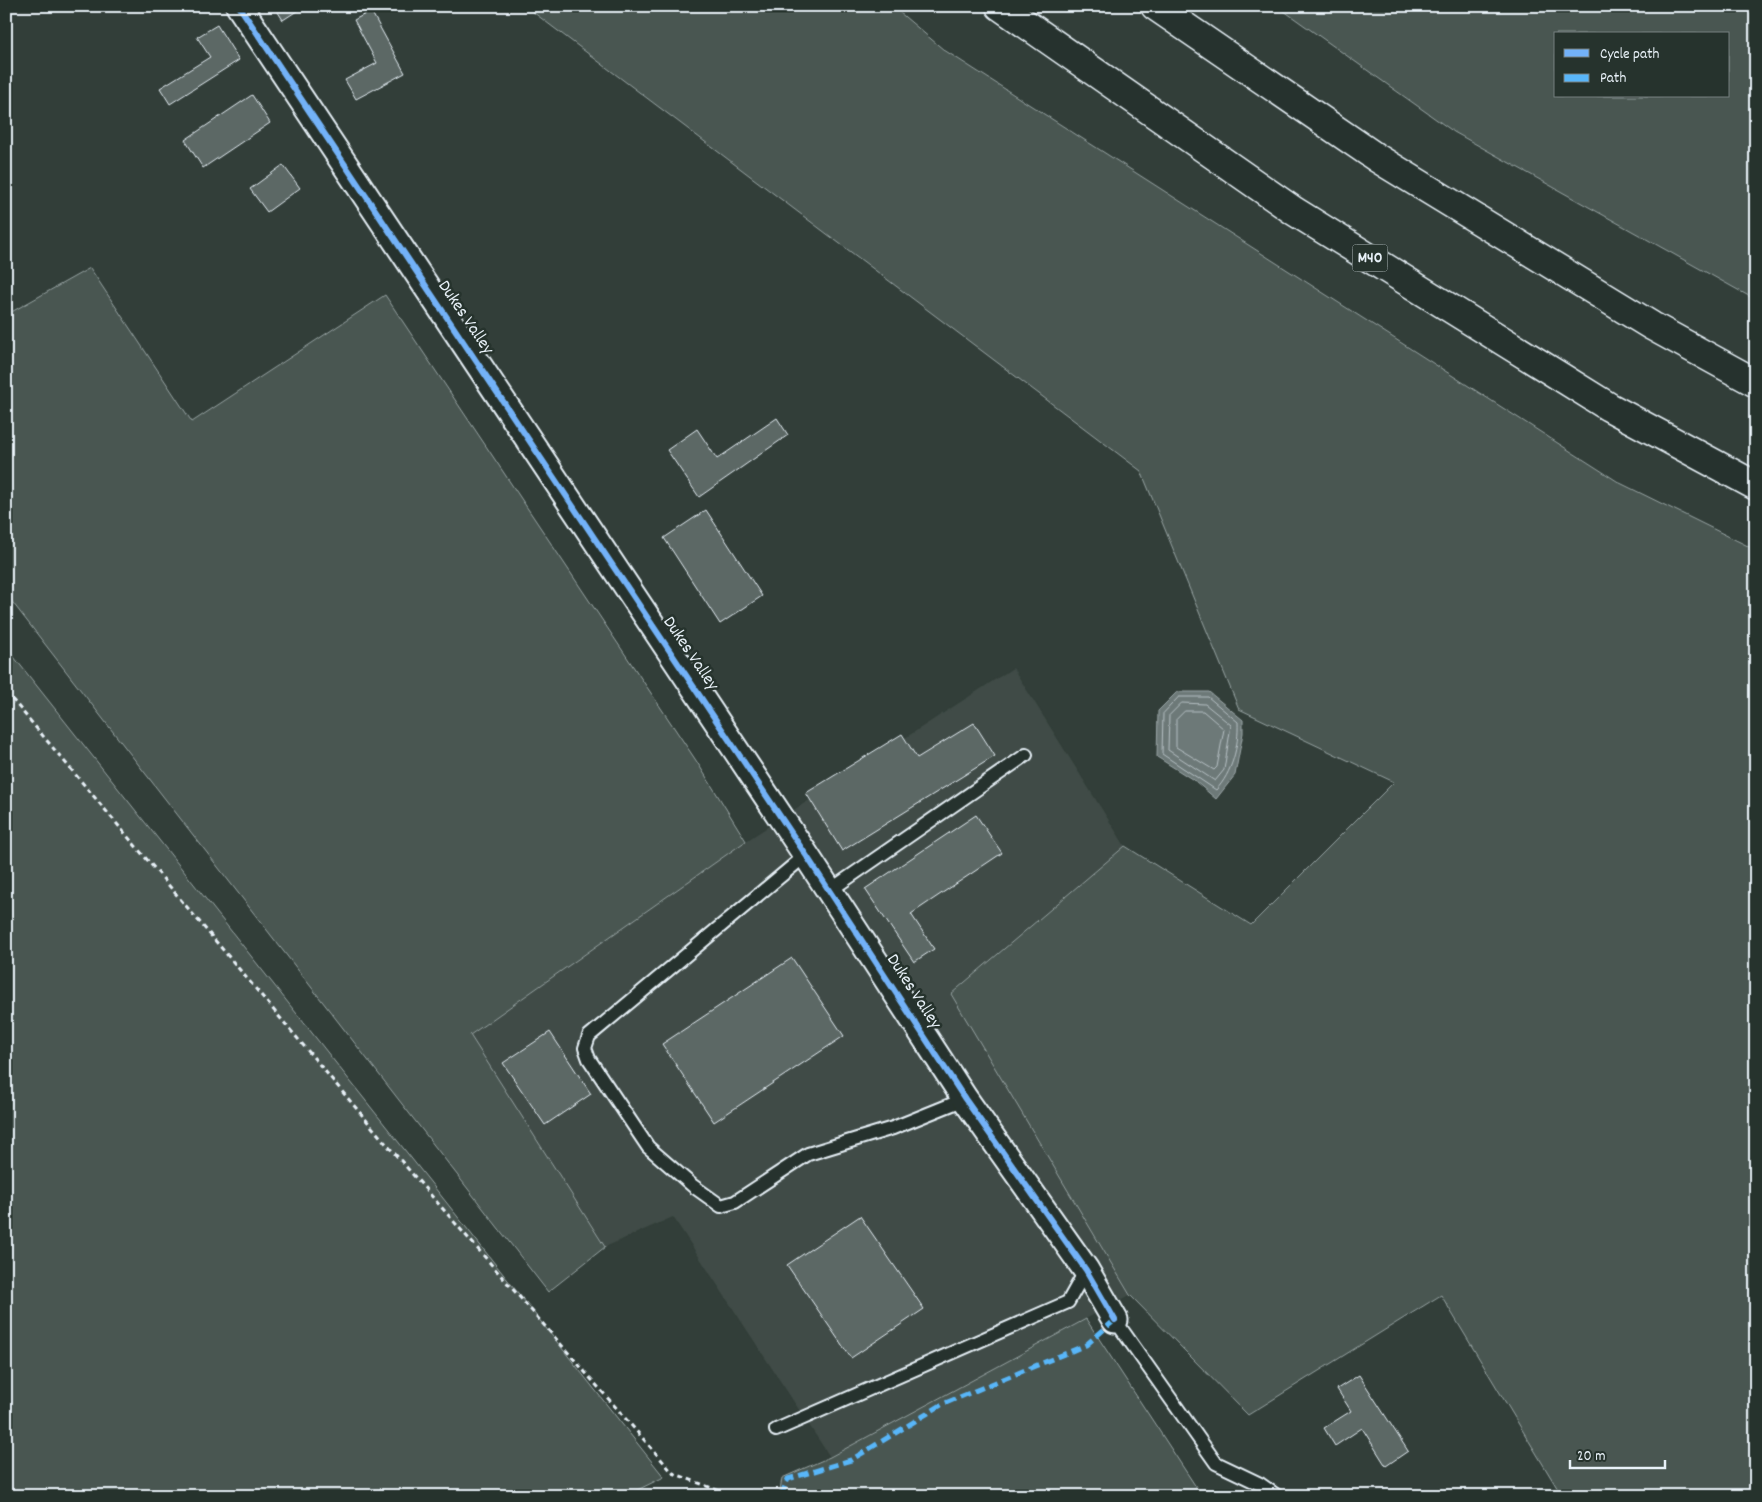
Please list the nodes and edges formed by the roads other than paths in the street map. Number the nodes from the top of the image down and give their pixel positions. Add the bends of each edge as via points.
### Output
1 (239, 6) edge
2 (1000, 6) edge
3 (1156, 6) edge
4 (1756, 383) edge
5 (1756, 486) edge
6 (1026, 755) dead end
7 (806, 855) junction
8 (829, 890) junction
9 (965, 1099) junction
10 (1086, 1270) junction
11 (1115, 1320) joint
12 (776, 1430) dead end
13 (1277, 1496) edge

1 - 7 street, Dukes Valley
2 - 5 highway, M40 via 1294,211 1609,407
3 - 4 highway via 1378,158 1652,326
6 - 8 lane
7 - 8 street, Dukes Valley
7 - 9 lane via 589,1036 586,1048 589,1059 648,1147 720,1206 735,1202 808,1154 893,1128
8 - 9 street, Dukes Valley
9 - 10 street, Dukes Valley
10 - 11 street, Dukes Valley
10 - 12 lane via 1068,1302
11 - 13 lane via 1216,1462

